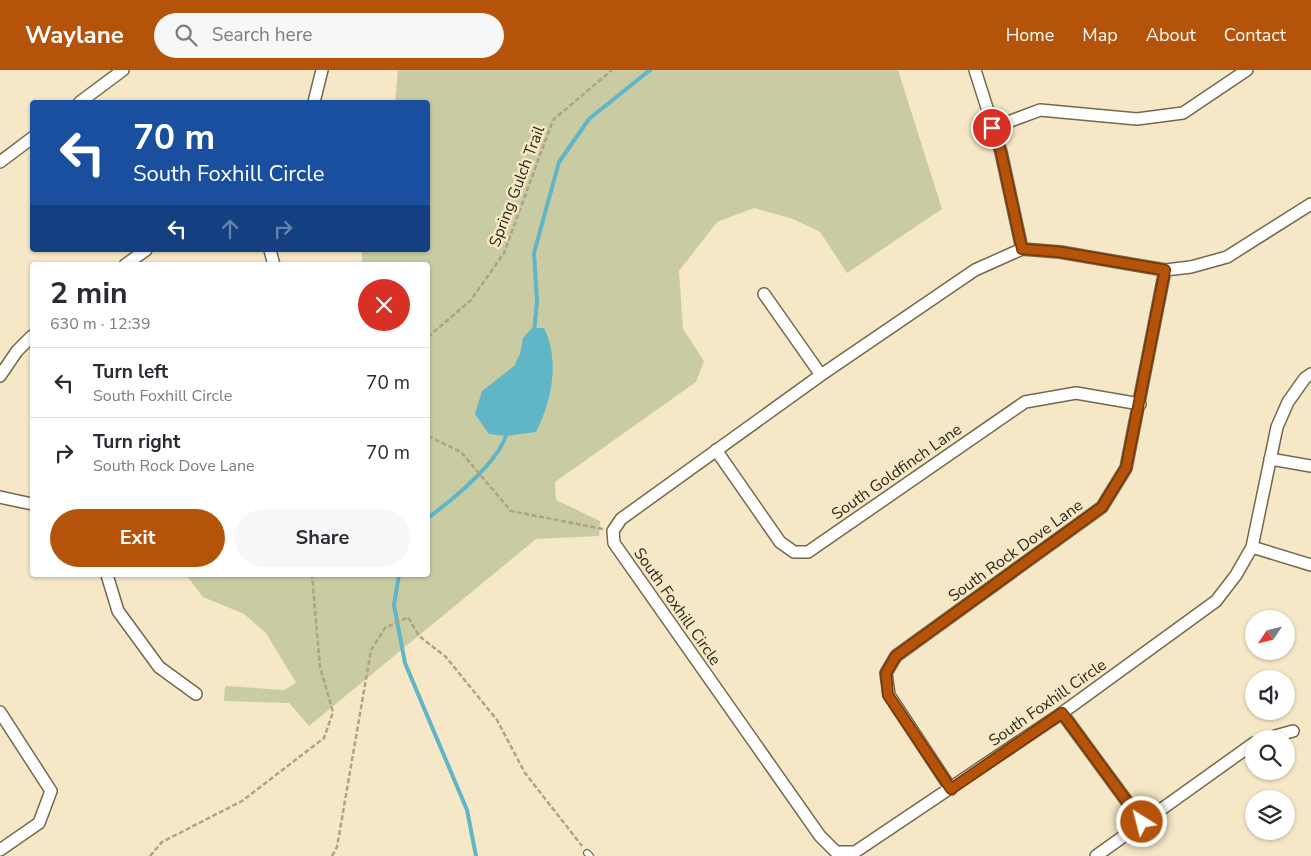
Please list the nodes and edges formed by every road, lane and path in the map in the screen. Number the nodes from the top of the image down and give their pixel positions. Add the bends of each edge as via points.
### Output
1 (124, 70) edge
2 (322, 70) edge
3 (612, 70) edge
4 (975, 70) edge
5 (1247, 70) edge
6 (83, 100) edge
7 (314, 100) edge
8 (992, 128) junction
9 (30, 139) edge
10 (2, 156) edge
11 (1311, 204) edge
12 (1022, 249) junction
13 (143, 252) edge
14 (129, 262) edge
15 (1165, 270) junction
16 (764, 294) dead end
17 (430, 335) edge
18 (30, 338) edge
19 (1311, 374) edge
20 (821, 375) junction
21 (0, 376) edge
22 (1140, 404) junction
23 (430, 437) edge
24 (716, 450) junction
25 (1270, 459) junction
26 (1311, 466) edge
27 (0, 497) edge
28 (30, 504) edge
29 (613, 531) junction
30 (1252, 547) junction
31 (1311, 565) edge
32 (107, 577) edge
33 (312, 577) edge
34 (196, 694) dead end
35 (0, 712) edge
36 (1062, 713) junction
37 (1245, 749) edge
38 (951, 789) junction
39 (1142, 822) junction
40 (0, 850) edge
41 (589, 854) edge
42 (150, 856) edge
43 (332, 856) edge
44 (1096, 856) edge

1 - 6 street
2 - 7 street
3 - 17 path, Spring Gulch Trail via 553,120 504,253 471,300
4 - 8 street
5 - 8 street via 1183,113 1137,119 1040,110
8 - 12 street via 1001,152
9 - 10 street
11 - 15 street via 1227,257
12 - 15 street via 1060,252
12 - 20 street via 975,270
13 - 14 street
15 - 22 street, South Rock Dove Lane
16 - 20 street
18 - 21 street
19 - 25 street, South Foxhill Circle via 1288,402 1277,426
20 - 24 street
22 - 24 street, South Goldfinch Lane via 1076,393 1025,402 808,552 794,552 780,542
22 - 38 street, South Rock Dove Lane via 1126,468 1102,507 896,656 886,673 888,695
23 - 29 path via 461,452 511,511
24 - 29 street via 622,519
25 - 26 street
25 - 30 street, South Foxhill Circle
27 - 28 street
29 - 38 street, South Foxhill Circle via 614,542 820,836 836,852 855,852
30 - 31 street
30 - 36 street, South Foxhill Circle via 1216,601
32 - 34 street via 118,611 159,667
33 - 42 path via 320,667 333,712 324,738 242,801 162,842
35 - 40 street via 51,791 39,823
36 - 38 street, South Foxhill Circle
36 - 39 street
37 - 39 street
39 - 44 street
41 - 43 path via 525,774 497,720 446,657 419,636 408,617 385,628 371,650 337,847

